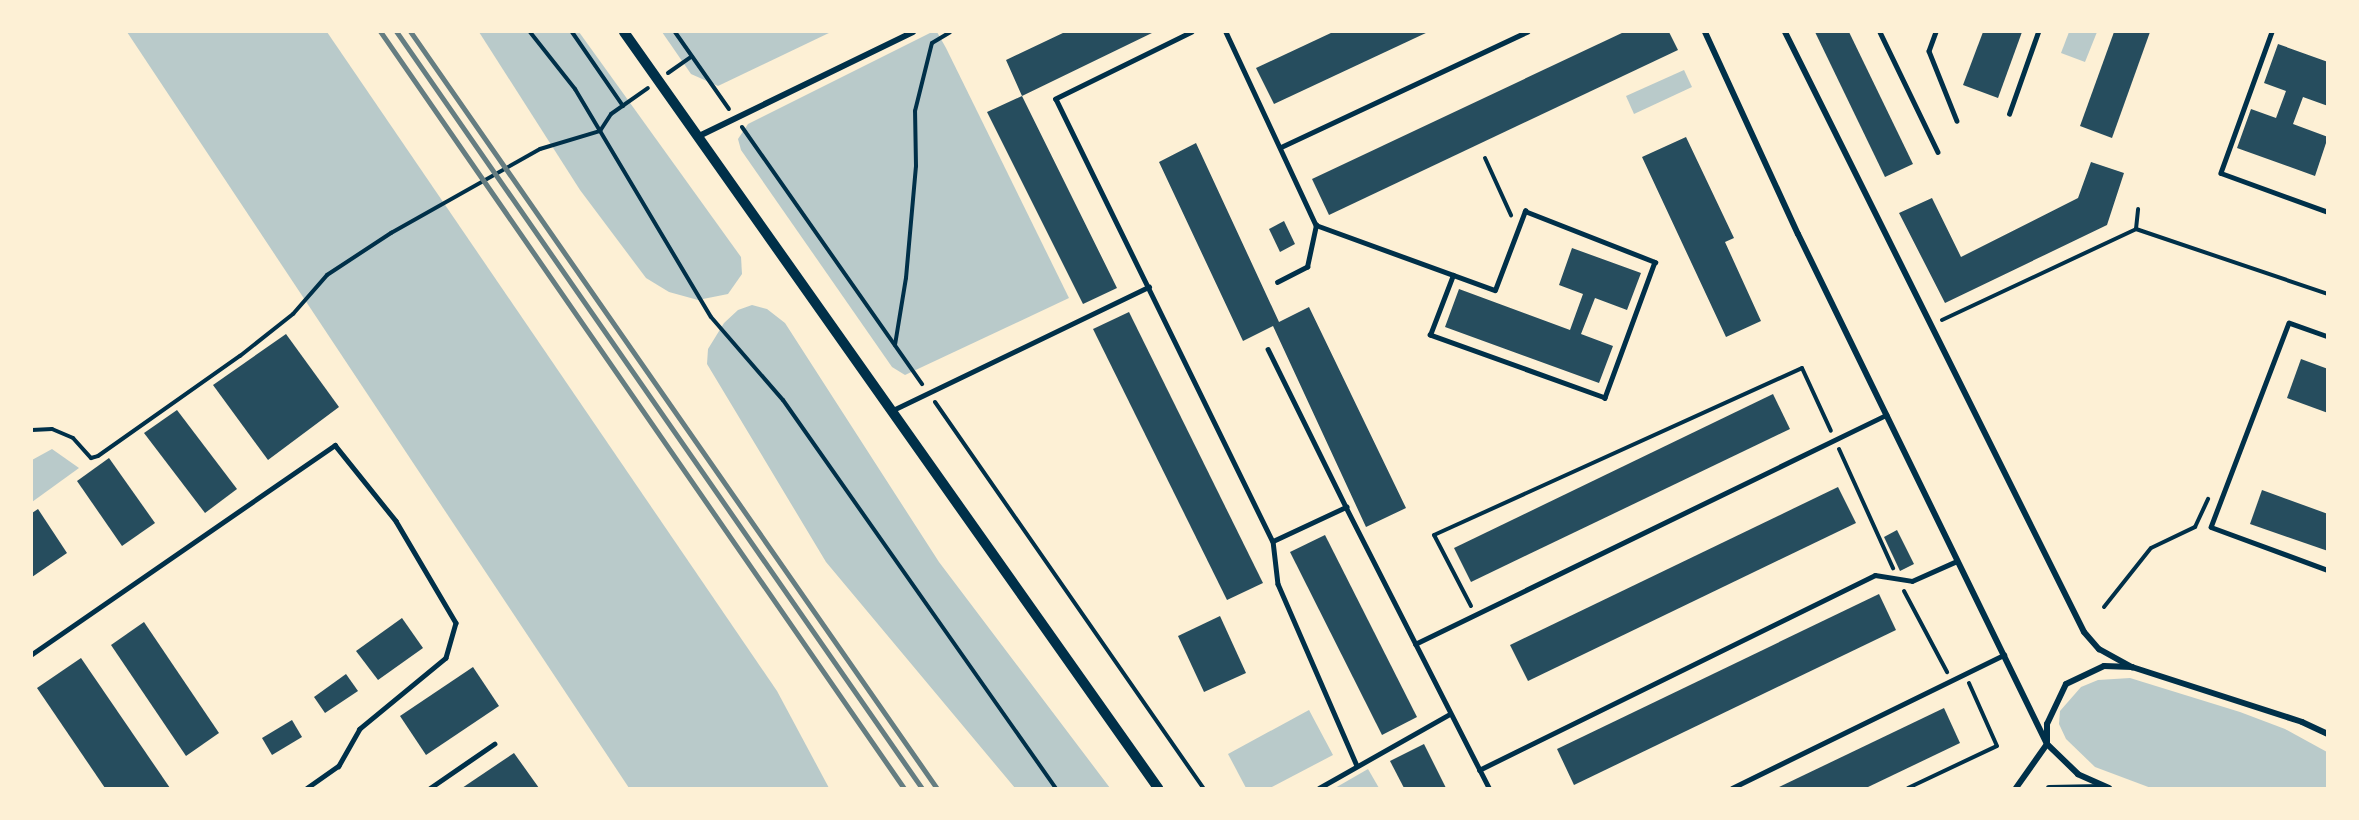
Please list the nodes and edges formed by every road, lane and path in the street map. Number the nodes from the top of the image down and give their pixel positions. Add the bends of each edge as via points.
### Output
1 (530, 32) edge
2 (572, 32) edge
3 (624, 32) edge
4 (675, 32) edge
5 (913, 32) edge
6 (950, 32) edge
7 (1191, 32) edge
8 (1226, 32) edge
9 (1527, 32) edge
10 (1705, 32) edge
11 (1785, 32) edge
12 (1880, 32) edge
13 (1936, 32) edge
14 (2038, 32) edge
15 (2272, 32) edge
16 (692, 56) junction
17 (657, 81) junction
18 (623, 106) junction
19 (2009, 114) dead end
20 (736, 118) junction
21 (1957, 121) dead end
22 (600, 131) junction
23 (697, 137) junction
24 (1281, 147) junction
25 (1938, 152) dead end
26 (1485, 158) dead end
27 (2138, 210) dead end
28 (2328, 212) edge
29 (1316, 225) junction
30 (2136, 229) junction
31 (1518, 230) junction
32 (1453, 275) junction
33 (1276, 282) dead end
34 (1149, 287) junction
35 (2328, 294) edge
36 (1929, 326) junction
37 (2328, 337) edge
38 (895, 346) junction
39 (1268, 349) dead end
40 (928, 393) junction
41 (891, 411) junction
42 (1886, 415) junction
43 (32, 430) edge
44 (1835, 440) junction
45 (2228, 483) junction
46 (1346, 507) junction
47 (1273, 541) junction
48 (1957, 561) junction
49 (2328, 570) edge
50 (1899, 581) junction
51 (2104, 607) dead end
52 (1475, 615) junction
53 (1415, 644) junction
54 (32, 654) edge
55 (2004, 655) junction
56 (2132, 667) junction
57 (1965, 674) junction
58 (1952, 680) junction
59 (1450, 714) junction
60 (2328, 734) edge
61 (494, 744) dead end
62 (2047, 744) junction
63 (1357, 766) junction
64 (1479, 770) junction
65 (2058, 788) edge
66 (2107, 788) edge
67 (307, 789) edge
68 (430, 789) edge
69 (1056, 789) edge
70 (1158, 789) edge
71 (1203, 789) edge
72 (1318, 789) edge
73 (1489, 789) edge
74 (1732, 789) edge
75 (1908, 789) edge
76 (2016, 789) edge
77 (2049, 789) edge

1 - 22 path via 575,89
2 - 18 path
3 - 17 street
4 - 16 path
5 - 20 street
6 - 38 path via 932,43 915,111 916,166 906,278
7 - 34 lane via 1056,99
8 - 24 lane
9 - 24 lane
10 - 42 street
11 - 36 street
12 - 25 lane
13 - 21 lane via 1929,51
14 - 19 lane
15 - 28 lane via 2221,173
16 - 17 path
16 - 20 path
17 - 18 path
17 - 23 street
18 - 22 path via 611,114
20 - 23 street
20 - 38 path
22 - 43 path via 540,149 327,275 293,314 240,356 98,456 91,458 73,438 52,429
22 - 69 path via 711,317 783,399
23 - 41 street
24 - 29 lane
26 - 31 path
27 - 30 path
29 - 32 lane
29 - 33 lane via 1307,267
30 - 35 path
30 - 36 path
31 - 32 lane via 1495,290
31 - 32 lane via 1524,211 1655,262 1605,398 1430,335
34 - 40 lane
34 - 47 lane
36 - 56 street via 2084,632 2098,649
37 - 45 lane via 2289,323
38 - 40 path
39 - 46 lane
40 - 41 lane
40 - 71 path
41 - 70 street
42 - 44 lane
42 - 48 street
44 - 50 path
44 - 52 lane
44 - 52 path via 1802,368 1434,535
45 - 49 lane via 2211,527
45 - 51 path via 2206,501 2194,527 2151,548
46 - 47 lane
46 - 53 lane
47 - 63 lane via 1278,584
48 - 50 lane via 1912,581
48 - 55 street
50 - 58 path
50 - 64 lane via 1875,575
52 - 53 lane
53 - 59 lane
54 - 67 lane via 335,445 396,521 456,623 446,658 360,729 339,766
55 - 57 lane
55 - 62 street
56 - 60 street
56 - 62 street via 2104,666 2066,684 2047,724
57 - 58 lane
57 - 75 path via 1997,746
58 - 74 lane
59 - 63 lane
59 - 64 lane
61 - 68 lane
62 - 66 street via 2061,762
62 - 76 street
63 - 72 lane
64 - 73 lane
65 - 66 street
65 - 77 street

